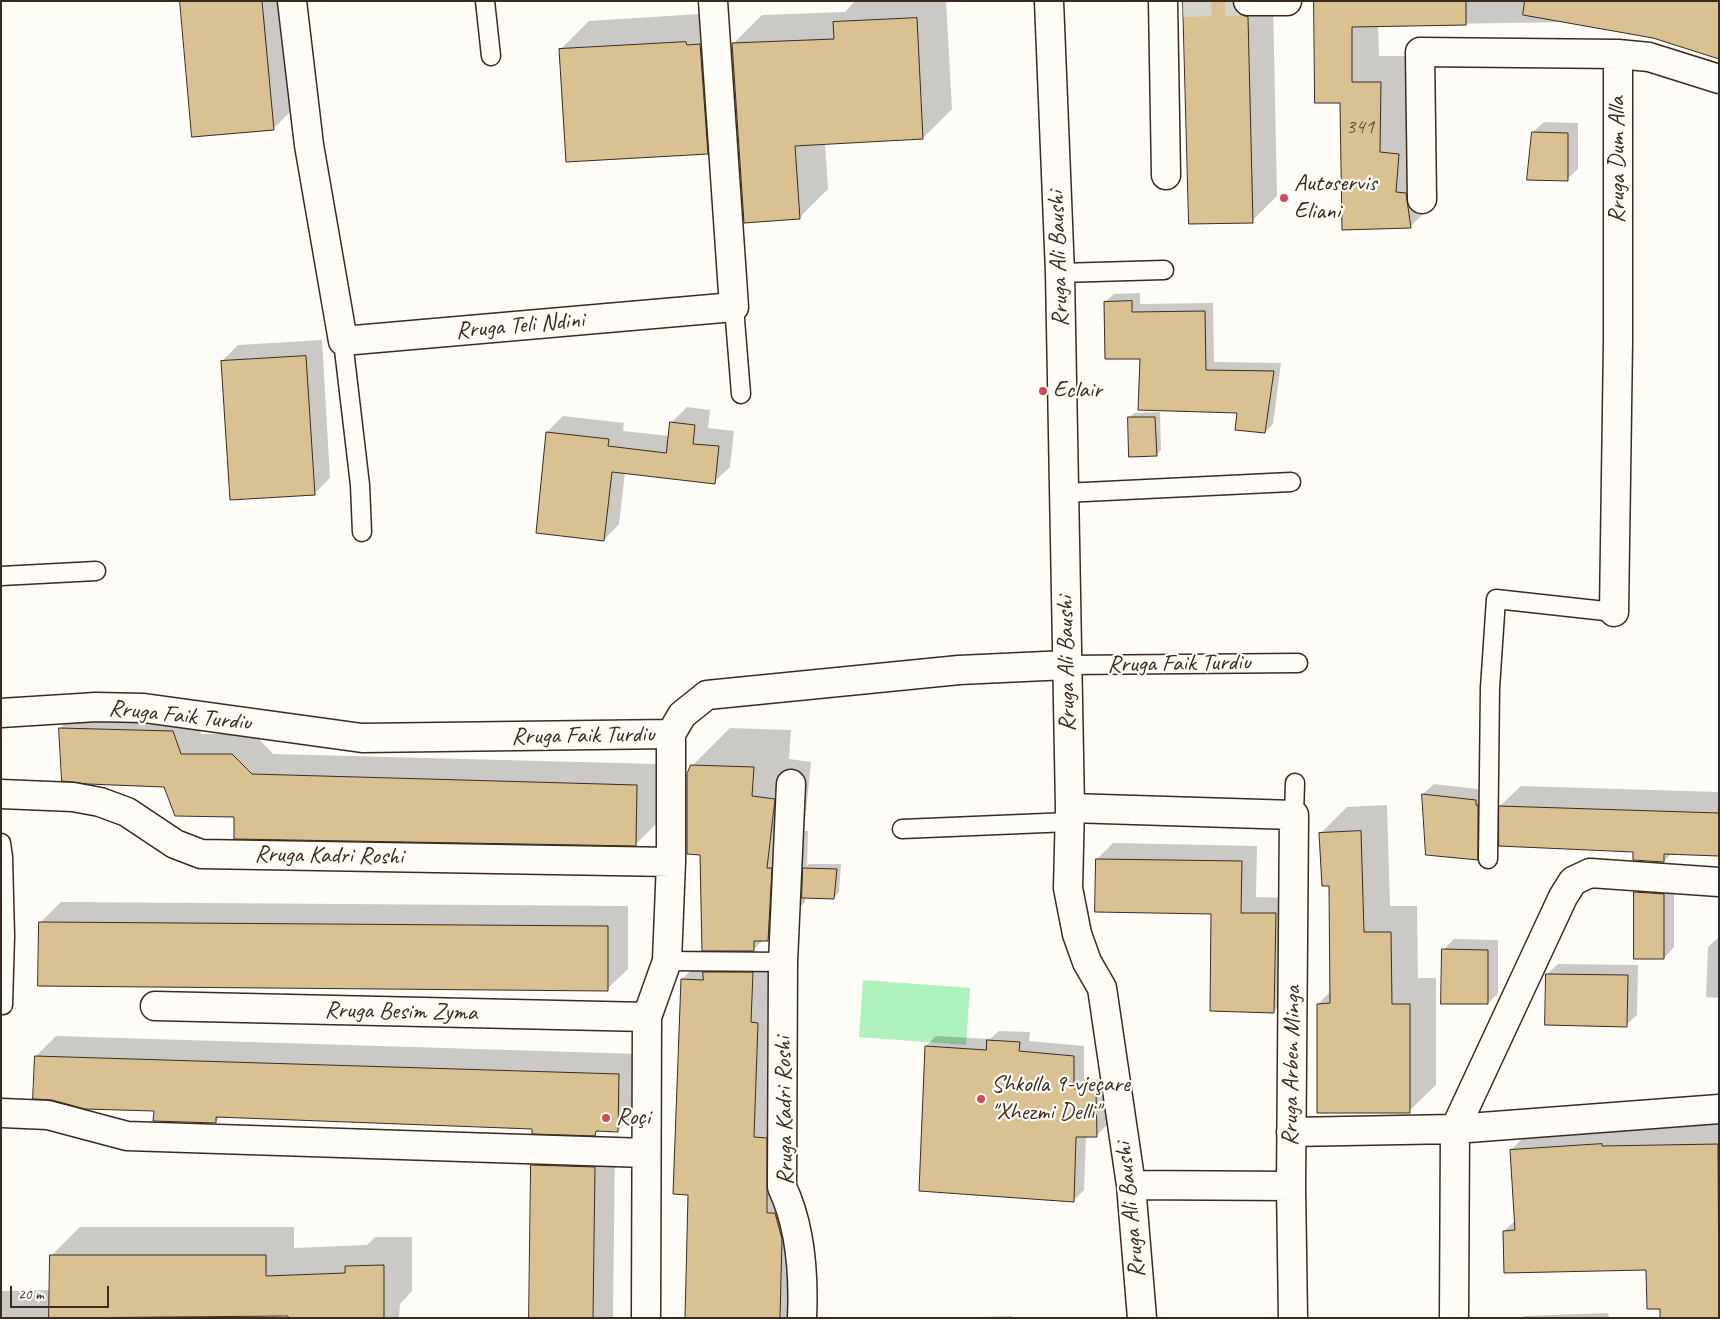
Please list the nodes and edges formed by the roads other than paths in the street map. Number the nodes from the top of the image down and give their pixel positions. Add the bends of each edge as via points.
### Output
1 (292, 1) edge
2 (485, 1) edge
3 (712, 1) edge
4 (1049, 1) edge
5 (1248, 1) edge
6 (1287, 1) edge
7 (1170, 3) edge
8 (1618, 54) junction
9 (491, 56) dead end
10 (1719, 79) edge
11 (1166, 175) dead end
12 (1422, 198) dead end
13 (1164, 270) dead end
14 (1060, 273) junction
15 (734, 307) junction
16 (343, 341) junction
17 (741, 394) dead end
18 (1291, 482) dead end
19 (1064, 494) junction
20 (362, 532) dead end
21 (96, 571) dead end
22 (1, 576) edge
23 (1614, 612) joint
24 (1298, 663) dead end
25 (1066, 665) junction
26 (1, 713) edge
27 (671, 734) junction
28 (1295, 783) dead end
29 (791, 784) dead end
30 (1, 794) edge
31 (1070, 815) junction
32 (1294, 815) junction
33 (902, 829) dead end
34 (1, 843) edge
35 (1488, 859) dead end
36 (671, 862) junction
37 (1719, 882) edge
38 (667, 962) junction
39 (782, 962) junction
40 (3, 1005) dead end
41 (155, 1006) dead end
42 (647, 1018) junction
43 (1719, 1109) edge
44 (2, 1113) edge
45 (1455, 1129) junction
46 (1291, 1132) junction
47 (646, 1152) junction
48 (1131, 1185) junction
49 (1291, 1186) junction
50 (646, 1318) edge
51 (802, 1318) edge
52 (1142, 1318) edge
53 (1293, 1318) edge
54 (1454, 1318) edge

1 - 16 street via 309,145
2 - 9 lane
3 - 15 street
4 - 14 street, Rruga Ali Baushi
5 - 6 street
7 - 11 street
8 - 10 street via 1649,57
8 - 12 street via 1420,52
8 - 23 street, Rruga Dum Alla
13 - 14 lane
14 - 19 street, Rruga Ali Baushi
15 - 16 street, Rruga Teli Ndini
15 - 17 lane
16 - 20 lane via 360,485
18 - 19 lane
19 - 25 street, Rruga Ali Baushi
21 - 22 lane
23 - 35 lane via 1496,599 1490,688
24 - 25 lane, Rruga Faik Turdiu
25 - 27 street, Rruga Faik Turdiu via 959,670 707,695 682,715
25 - 31 street, Rruga Ali Baushi
26 - 27 street, Rruga Faik Turdiu via 96,707 144,708 362,738
27 - 36 street
28 - 32 lane, Rruga Arben Minga
29 - 39 street, Rruga Kadri Roshi
30 - 36 street, Rruga Kadri Roshi via 73,797 100,802 128,812 175,844 201,854
31 - 32 street
31 - 33 lane
31 - 48 street, Rruga Ali Baushi via 1068,888 1077,934 1087,962 1102,988
32 - 46 street, Rruga Arben Minga
34 - 40 lane via 5,936
36 - 38 street
37 - 45 street via 1590,874 1573,881
38 - 39 lane
38 - 42 street
39 - 51 street, Rruga Kadri Roshi via 782,1187 790,1202 801,1252
41 - 42 street, Rruga Besim Zyma
42 - 47 street
43 - 45 street
44 - 47 street via 48,1115 127,1136
45 - 46 street
45 - 54 street
46 - 49 street, Rruga Arben Minga
47 - 50 street
48 - 49 street
48 - 52 street, Rruga Ali Baushi
49 - 53 street, Rruga Arben Minga

